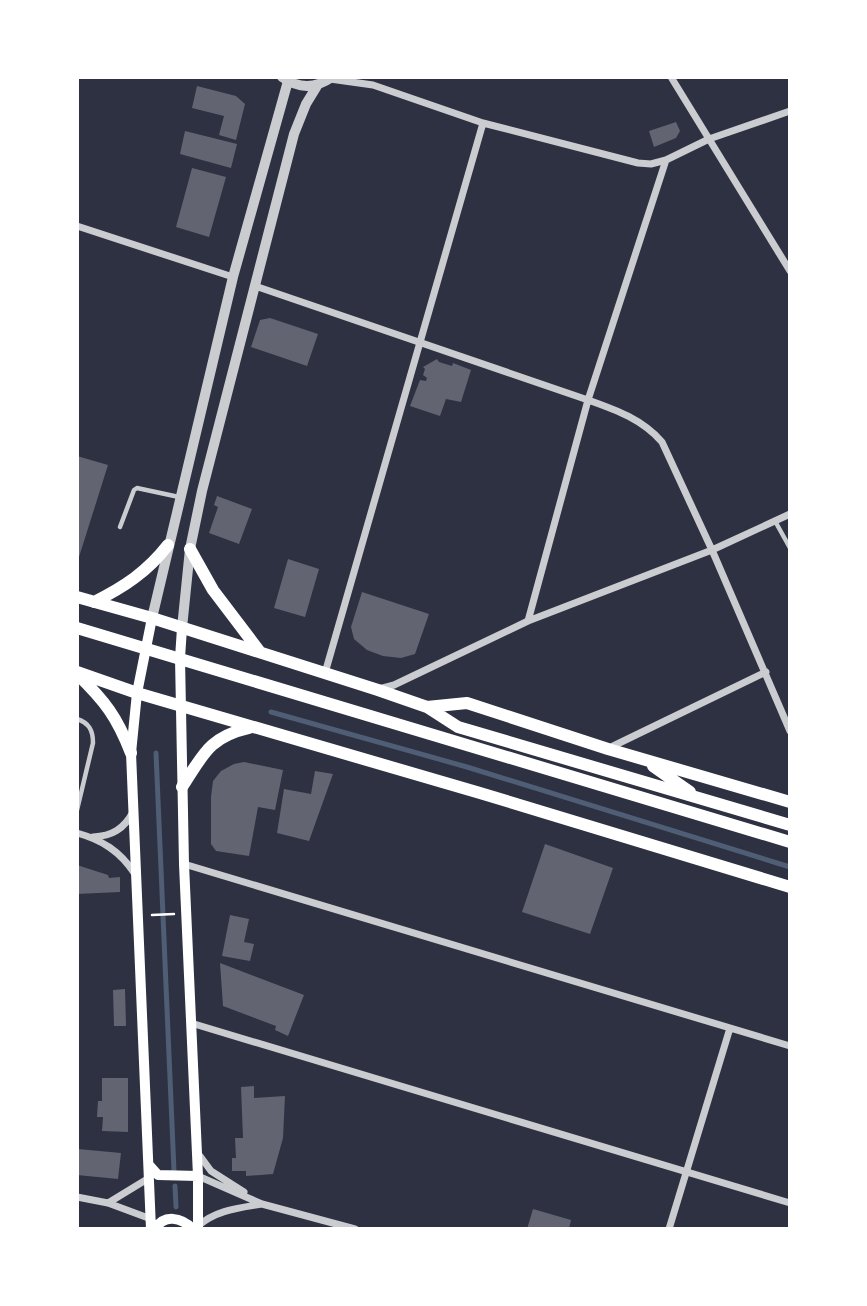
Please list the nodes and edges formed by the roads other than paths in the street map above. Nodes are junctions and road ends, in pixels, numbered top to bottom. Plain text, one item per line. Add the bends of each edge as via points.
1 (365, 77) edge
2 (671, 77) edge
3 (331, 78) edge
4 (285, 79) edge
5 (373, 85) junction
6 (317, 86) junction
7 (790, 111) edge
8 (483, 122) junction
9 (709, 139) junction
10 (666, 160) junction
11 (77, 226) edge
12 (790, 271) edge
13 (233, 277) junction
14 (255, 286) junction
15 (418, 342) junction
16 (588, 400) junction
17 (179, 497) junction
18 (790, 514) edge
19 (775, 521) junction
20 (120, 527) dead end
21 (168, 545) junction
22 (790, 548) edge
23 (190, 550) junction
24 (712, 550) junction
25 (77, 597) edge
26 (94, 602) junction
27 (152, 618) junction
28 (528, 621) junction
29 (77, 628) edge
30 (182, 628) junction
31 (145, 649) junction
32 (260, 652) junction
33 (180, 658) junction
34 (766, 671) junction
35 (77, 673) edge
36 (325, 673) junction
37 (378, 690) junction
38 (137, 693) junction
39 (181, 705) junction
40 (427, 707) junction
41 (77, 719) edge
42 (254, 727) junction
43 (790, 731) edge
44 (608, 749) junction
45 (131, 753) junction
46 (645, 760) junction
47 (182, 788) junction
48 (699, 798) junction
49 (790, 802) edge
50 (77, 810) edge
51 (134, 810) junction
52 (790, 825) edge
53 (77, 833) edge
54 (92, 837) junction
55 (790, 842) edge
56 (184, 864) junction
57 (136, 876) junction
58 (790, 887) edge
59 (191, 1023) junction
60 (730, 1028) junction
61 (790, 1046) edge
62 (197, 1151) junction
63 (149, 1165) junction
64 (686, 1172) junction
65 (198, 1176) junction
66 (150, 1178) junction
67 (77, 1197) edge
68 (108, 1203) junction
69 (790, 1203) edge
70 (262, 1204) junction
71 (153, 1226) edge
72 (196, 1228) edge
73 (355, 1229) edge
74 (669, 1229) edge

1 - 5 street
2 - 9 street
3 - 5 street
3 - 6 street
4 - 6 street via 299,86
4 - 13 street
5 - 8 street
6 - 14 street via 295,134
7 - 9 street
8 - 10 street via 638,163
8 - 15 street
9 - 10 street
9 - 12 street
10 - 16 street
11 - 13 street
13 - 17 street
14 - 15 street
14 - 23 street
15 - 16 street
15 - 36 street
16 - 24 street via 628,415 662,442
16 - 28 street
17 - 20 lane via 137,488
17 - 21 street
18 - 19 street
19 - 22 lane
19 - 24 street
21 - 26 main road via 136,579
21 - 27 street
23 - 30 street
23 - 32 main road via 213,590
24 - 28 street
24 - 34 street
25 - 26 main road
26 - 27 main road
27 - 30 main road
27 - 31 main road
28 - 37 street
29 - 31 main road
30 - 32 main road
30 - 33 main road
31 - 33 main road
31 - 38 main road
32 - 36 main road
33 - 39 main road
33 - 55 main road
34 - 43 street
34 - 44 street
35 - 38 main road
35 - 45 main road via 119,723
36 - 37 main road
37 - 40 main road
38 - 39 main road
38 - 45 main road
39 - 42 main road
39 - 47 main road
40 - 44 main road via 467,703
40 - 48 main road via 458,727
41 - 50 lane via 93,732
42 - 47 main road via 222,736
42 - 58 main road
44 - 46 main road
45 - 51 main road
46 - 48 main road
46 - 49 main road
47 - 56 main road
48 - 52 main road
51 - 54 street via 117,831
51 - 57 main road
53 - 54 street
54 - 57 street via 118,853
56 - 59 main road
56 - 60 street
57 - 63 main road
59 - 62 main road
59 - 64 street
60 - 61 street
60 - 64 street
62 - 65 main road
62 - 70 street via 211,1171
63 - 65 main road via 158,1175
63 - 66 main road
64 - 69 street
64 - 74 street
65 - 70 street
65 - 72 main road
66 - 68 street
66 - 71 main road
67 - 68 street
68 - 71 street
70 - 72 street via 230,1209
70 - 73 street
71 - 72 main road via 174,1218

